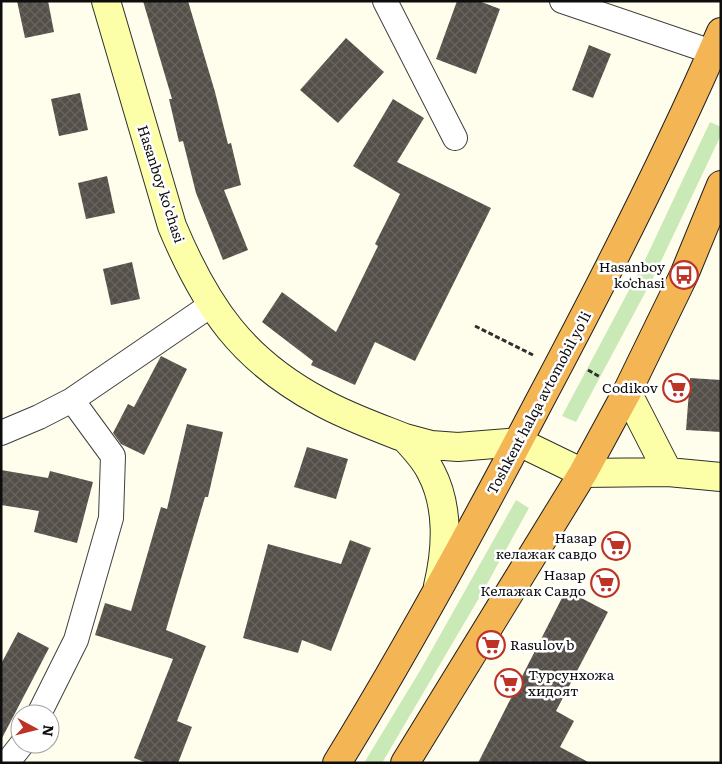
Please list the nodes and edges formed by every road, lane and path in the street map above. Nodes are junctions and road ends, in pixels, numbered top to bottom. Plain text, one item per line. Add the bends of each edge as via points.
1 (106, 1) edge
2 (385, 1) edge
3 (562, 1) edge
4 (714, 60) edge
5 (455, 138) dead end
6 (721, 185) edge
7 (211, 305) junction
8 (475, 326) dead end
9 (534, 355) dead end
10 (588, 370) dead end
11 (600, 377) dead end
12 (627, 392) junction
13 (72, 400) junction
14 (1, 434) edge
15 (405, 438) junction
16 (519, 442) junction
17 (668, 472) junction
18 (583, 473) junction
19 (721, 476) edge
20 (435, 597) junction
21 (44, 704) edge
22 (337, 763) edge
23 (405, 763) edge

1 - 7 main road, Hasanboy ko'chasi via 172,226
2 - 5 street
3 - 4 street
4 - 16 highway, Toshkent halqa avtomobil yo'li via 610,270
6 - 12 highway via 684,275
7 - 13 street
7 - 15 main road, Hasanboy ko'chasi via 237,338 285,380 334,409
8 - 9 path
10 - 11 path
12 - 17 main road
12 - 18 highway
13 - 14 street
13 - 21 street via 113,456 111,518 76,640
15 - 16 main road, Hasanboy ko'chasi via 431,445 458,447
15 - 20 main road, Hasanboy ko'chasi via 431,471 443,508 444,552
16 - 18 main road
16 - 20 highway, Toshkent halqa avtomobil yo'li
17 - 18 main road
17 - 19 main road
18 - 23 highway
20 - 22 highway, Toshkent halqa avtomobil yo'li

